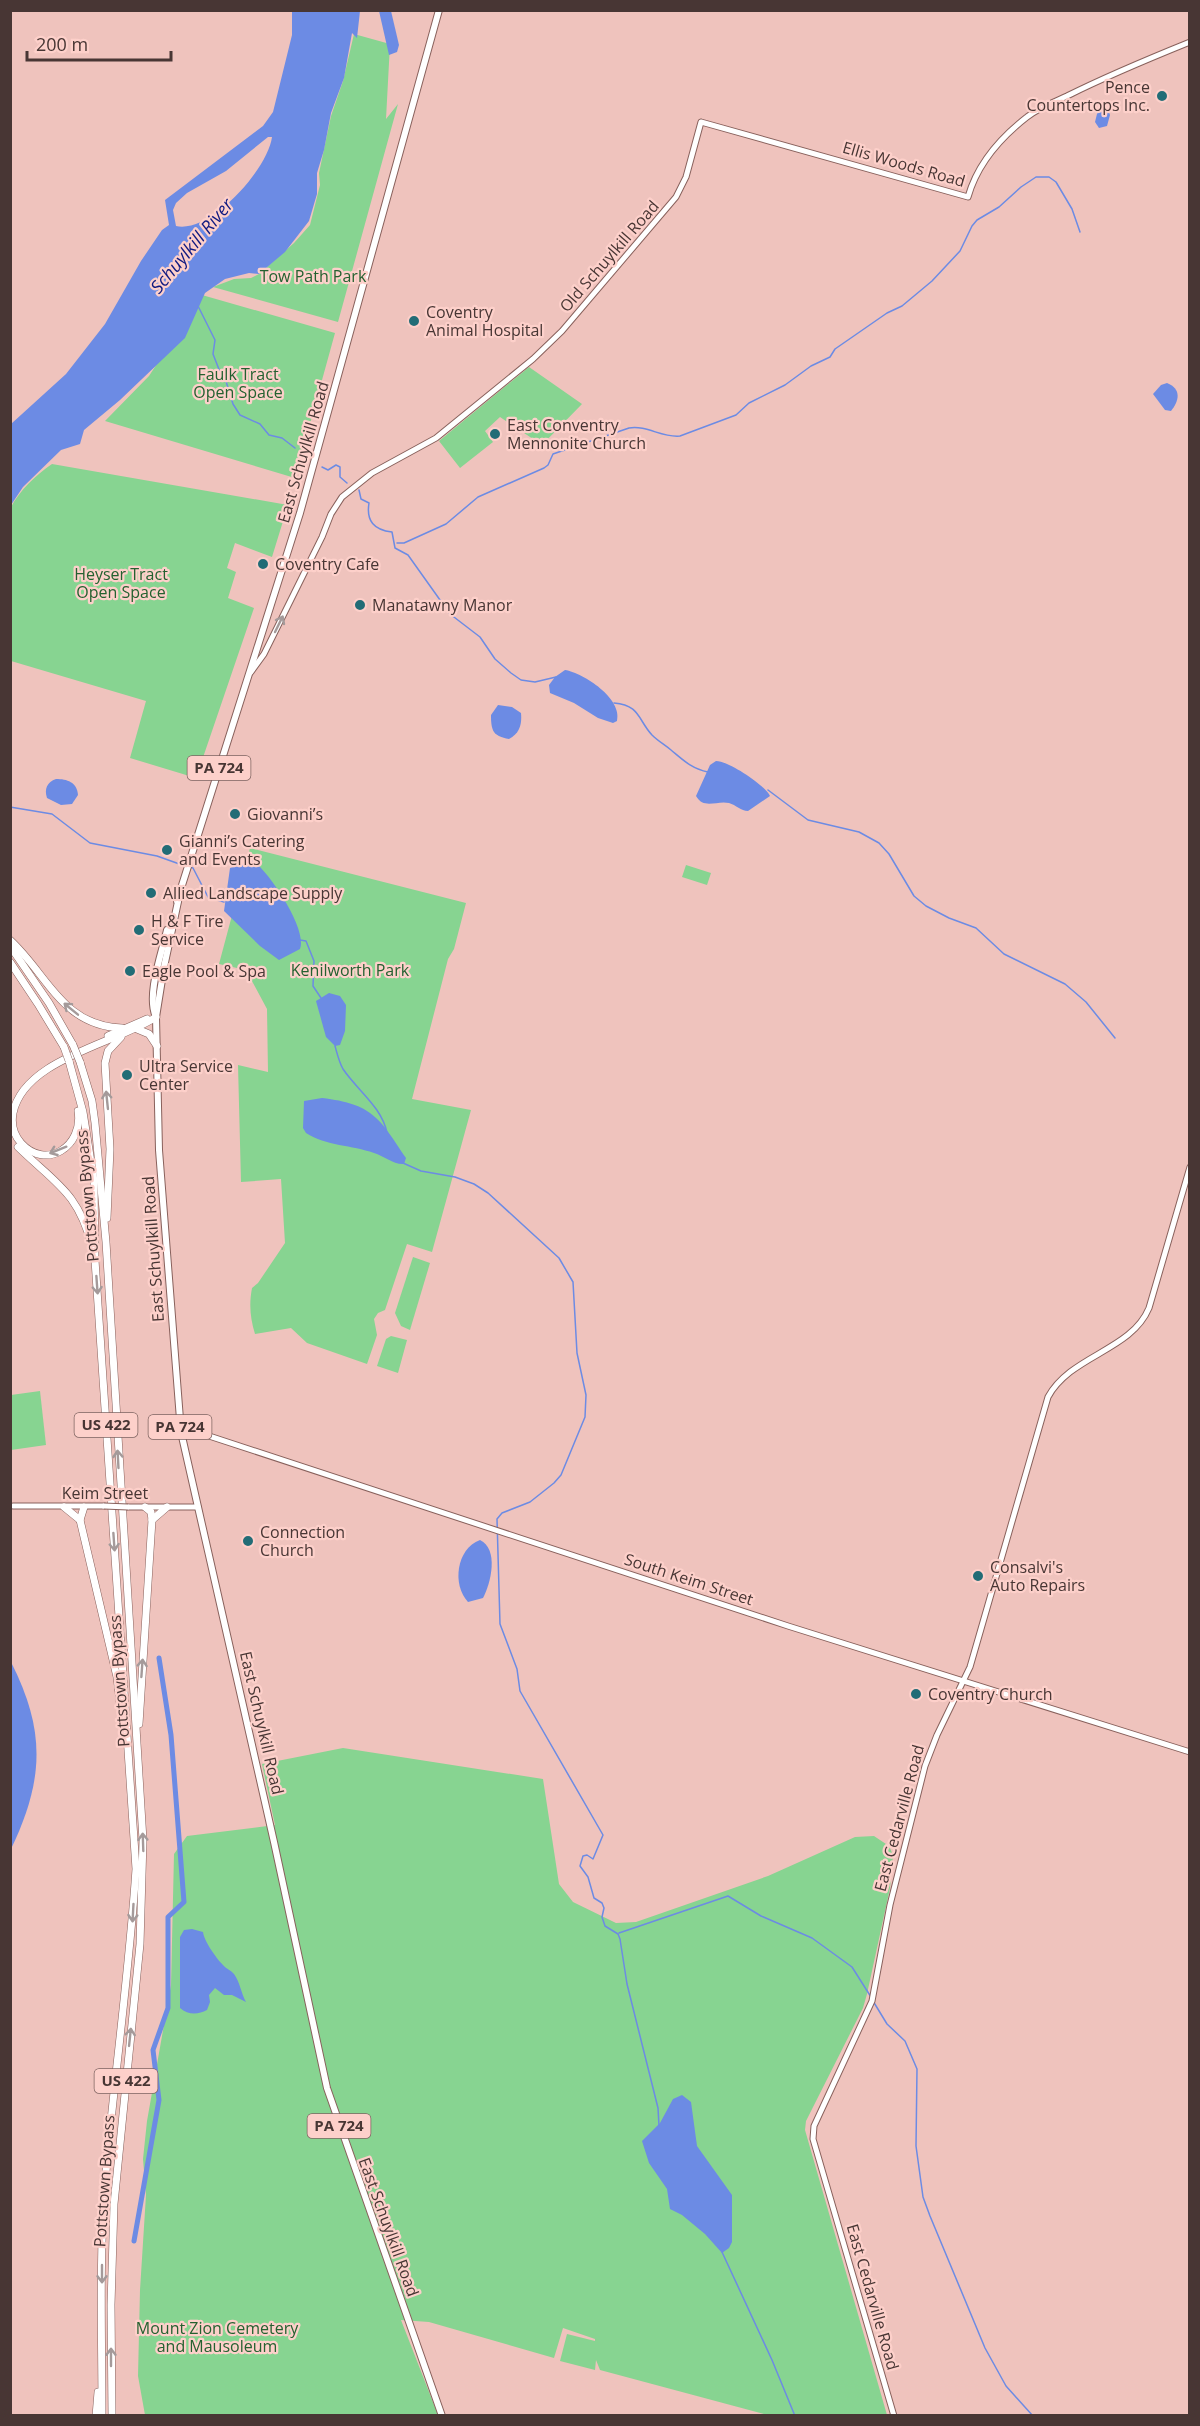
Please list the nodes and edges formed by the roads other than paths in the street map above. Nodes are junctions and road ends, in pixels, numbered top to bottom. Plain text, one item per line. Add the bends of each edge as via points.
1 (439, 10) edge
2 (1190, 42) edge
3 (701, 122) joint
4 (250, 674) junction
5 (10, 940) edge
6 (10, 946) edge
7 (22, 957) junction
8 (10, 962) edge
9 (156, 1017) junction
10 (137, 1029) junction
11 (124, 1032) junction
12 (157, 1046) junction
13 (69, 1061) junction
14 (10, 1105) edge
15 (10, 1135) edge
16 (1190, 1167) edge
17 (106, 1242) junction
18 (95, 1260) junction
19 (181, 1432) junction
20 (13, 1506) dead end
21 (64, 1507) junction
22 (84, 1507) junction
23 (146, 1507) junction
24 (167, 1507) junction
25 (198, 1507) junction
26 (80, 1520) junction
27 (152, 1521) junction
28 (964, 1681) junction
29 (138, 1748) junction
30 (1190, 1752) edge
31 (130, 1792) junction
32 (102, 2375) junction
33 (96, 2415) edge
34 (102, 2415) edge
35 (112, 2415) edge
36 (442, 2415) edge
37 (894, 2415) edge

1 - 4 main road, East Schuylkill Road / PA 724 via 300,513
2 - 3 street, Ellis Woods Road via 1032,114 982,164 968,197
4 -> 3 street, Old Schuylkill Road via 264,654 331,514 349,490 372,472 442,433 562,331 676,197 686,177
4 - 9 main road, East Schuylkill Road / PA 724 via 168,928 155,982
5 - 7 highway
6 - 7 highway, US 422
11 -> 7 highway via 96,1024 73,1011
7 - 17 highway, Pottstown Bypass / US 422, bridge via 73,1045 92,1101
8 - 13 highway, Pottstown Bypass / US 422, bridge
9 - 10 highway
9 - 11 highway
9 - 12 main road, East Schuylkill Road / PA 724
10 - 11 highway
10 - 12 highway via 146,1032
13 -> 11 highway via 79,1118 77,1135 59,1152 32,1151 19,1141 12,1125 14,1108 22,1093 54,1064
11 - 14 highway via 42,1067 27,1080
17 -> 11 highway via 110,1149 105,1064 111,1047
12 - 19 main road, East Schuylkill Road / PA 724 via 159,1150
13 - 18 highway, Pottstown Bypass / US 422 via 83,1112 94,1180
15 - 18 highway via 74,1200 85,1222
16 - 28 street, East Cedarville Road via 1144,1318 1130,1335 1062,1378 1048,1397
29 -> 17 highway, Pottstown Bypass / US 422
18 -> 31 highway, Pottstown Bypass / US 422
19 - 25 main road, East Schuylkill Road / PA 724
19 - 28 street, South Keim Street via 203,1434
20 - 21 street, Keim Street
21 - 22 street, Keim Street
21 - 26 highway
22 - 23 street, Keim Street, bridge
22 - 26 highway
23 - 24 street, Keim Street
23 - 27 highway
24 - 25 street, Keim Street
24 - 27 highway
25 - 36 main road, East Schuylkill Road / PA 724 via 324,2079
26 - 31 highway via 117,1677
29 -> 27 highway
28 - 30 street, South Keim Street
28 - 37 street, East Cedarville Road via 925,1766 890,1905 872,2001 813,2133
35 -> 29 highway, Pottstown Bypass / US 422 via 114,2204 142,1912
31 -> 32 highway, Pottstown Bypass / US 422 via 135,1869 132,1934 105,2183
32 - 33 highway
32 - 34 highway, Pottstown Bypass / US 422

